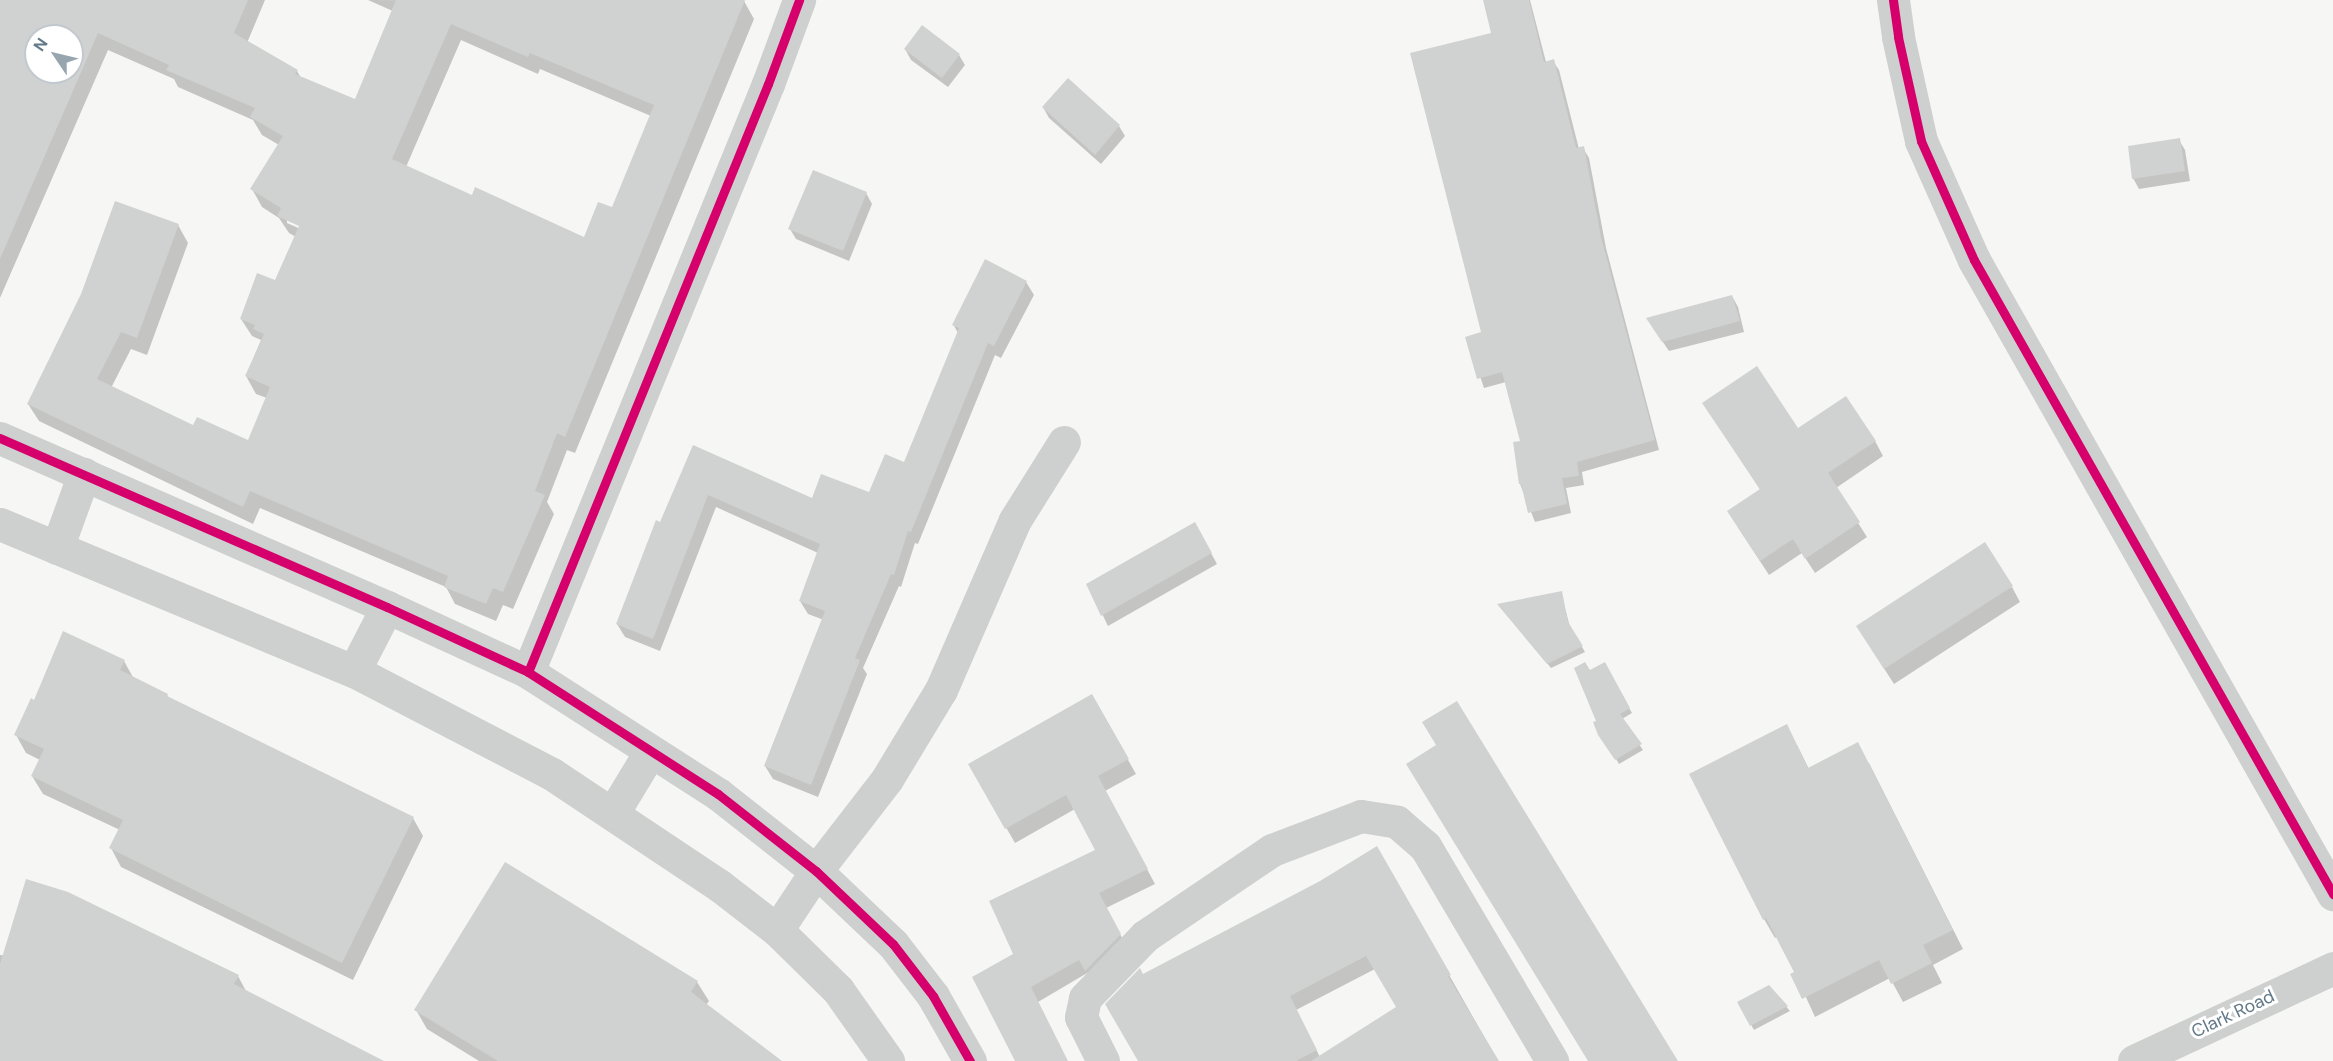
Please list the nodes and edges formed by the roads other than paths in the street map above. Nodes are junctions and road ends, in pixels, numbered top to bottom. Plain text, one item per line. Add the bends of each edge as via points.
1 (799, 0) edge
2 (1893, 0) edge
3 (0, 438) edge
4 (1064, 442) dead end
5 (84, 474) junction
6 (0, 524) edge
7 (57, 548) junction
8 (387, 607) junction
9 (354, 671) junction
10 (528, 672) junction
11 (650, 752) junction
12 (613, 813) junction
13 (816, 871) junction
14 (2333, 894) edge
15 (777, 930) junction
16 (2333, 968) edge
17 (888, 1061) edge
18 (970, 1061) edge
19 (1103, 1061) edge
20 (1552, 1061) edge
21 (2134, 1061) edge

1 - 10 street
2 - 14 street via 1921,141 1974,260
3 - 5 street
4 - 13 street via 1015,520 941,690 887,779
5 - 7 street
5 - 8 street
6 - 7 street
7 - 9 street
8 - 9 street
8 - 10 street
9 - 12 street via 552,774
10 - 11 street
11 - 12 street
11 - 13 street via 718,794
12 - 15 street
13 - 15 street
13 - 18 street via 893,944 933,996
15 - 17 street via 838,990
16 - 21 street, Clark Road
19 - 20 street via 1081,1017 1085,998 1145,936 1272,850 1361,816 1397,822 1425,846

